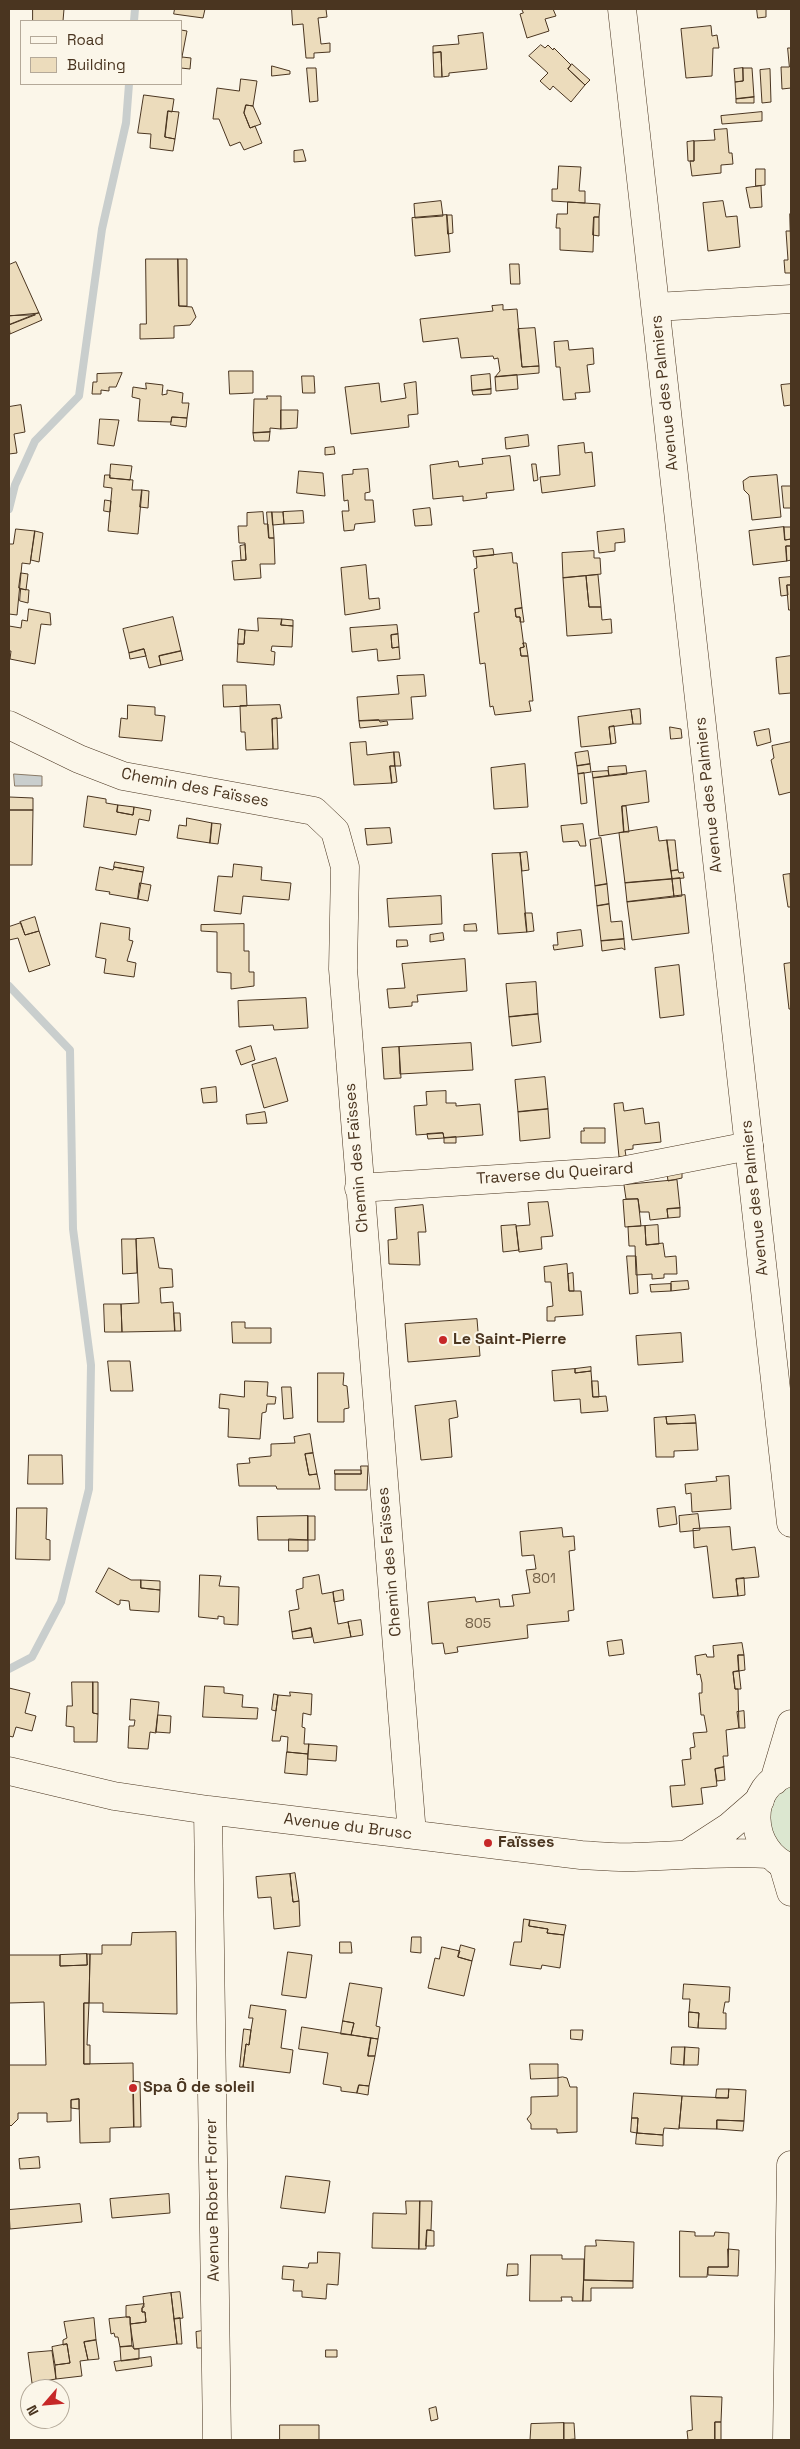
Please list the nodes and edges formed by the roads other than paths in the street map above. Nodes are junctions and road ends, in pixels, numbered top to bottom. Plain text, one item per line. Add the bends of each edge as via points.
1 (610, 9) edge
2 (622, 9) edge
3 (628, 68) junction
4 (791, 299) edge
5 (656, 307) junction
6 (9, 725) edge
7 (749, 1146) junction
8 (359, 1188) junction
9 (791, 1523) edge
10 (791, 1724) edge
11 (9, 1771) edge
12 (775, 1785) edge
13 (208, 1810) junction
14 (412, 1834) junction
15 (689, 1853) junction
16 (781, 1862) edge
17 (791, 1892) edge
18 (791, 2165) edge
19 (217, 2440) edge
20 (787, 2440) edge

1 - 3 street, Avenue des Palmiers
2 - 3 street, Avenue des Palmiers
3 - 5 street, Avenue des Palmiers
4 - 5 street
5 - 7 street, Avenue des Palmiers
6 - 8 street, Chemin des Faïsses via 123,776 314,811 335,831 345,867 343,969
7 - 8 street, Traverse du Queirard via 621,1171
7 - 9 street, Avenue des Palmiers
8 - 14 street, Chemin des Faïsses
10 - 12 street
11 - 13 street, Avenue du Brusc via 114,1796
12 - 15 street, Avenue du Brusc via 729,1827
12 - 16 street via 756,1814 757,1829 761,1842
13 - 14 street, Avenue du Brusc
13 - 19 street, Avenue Robert Forrer
14 - 15 street, Avenue du Brusc via 581,1855 634,1858
15 - 16 street, Avenue du Brusc via 737,1852
16 - 17 street
18 - 20 street

